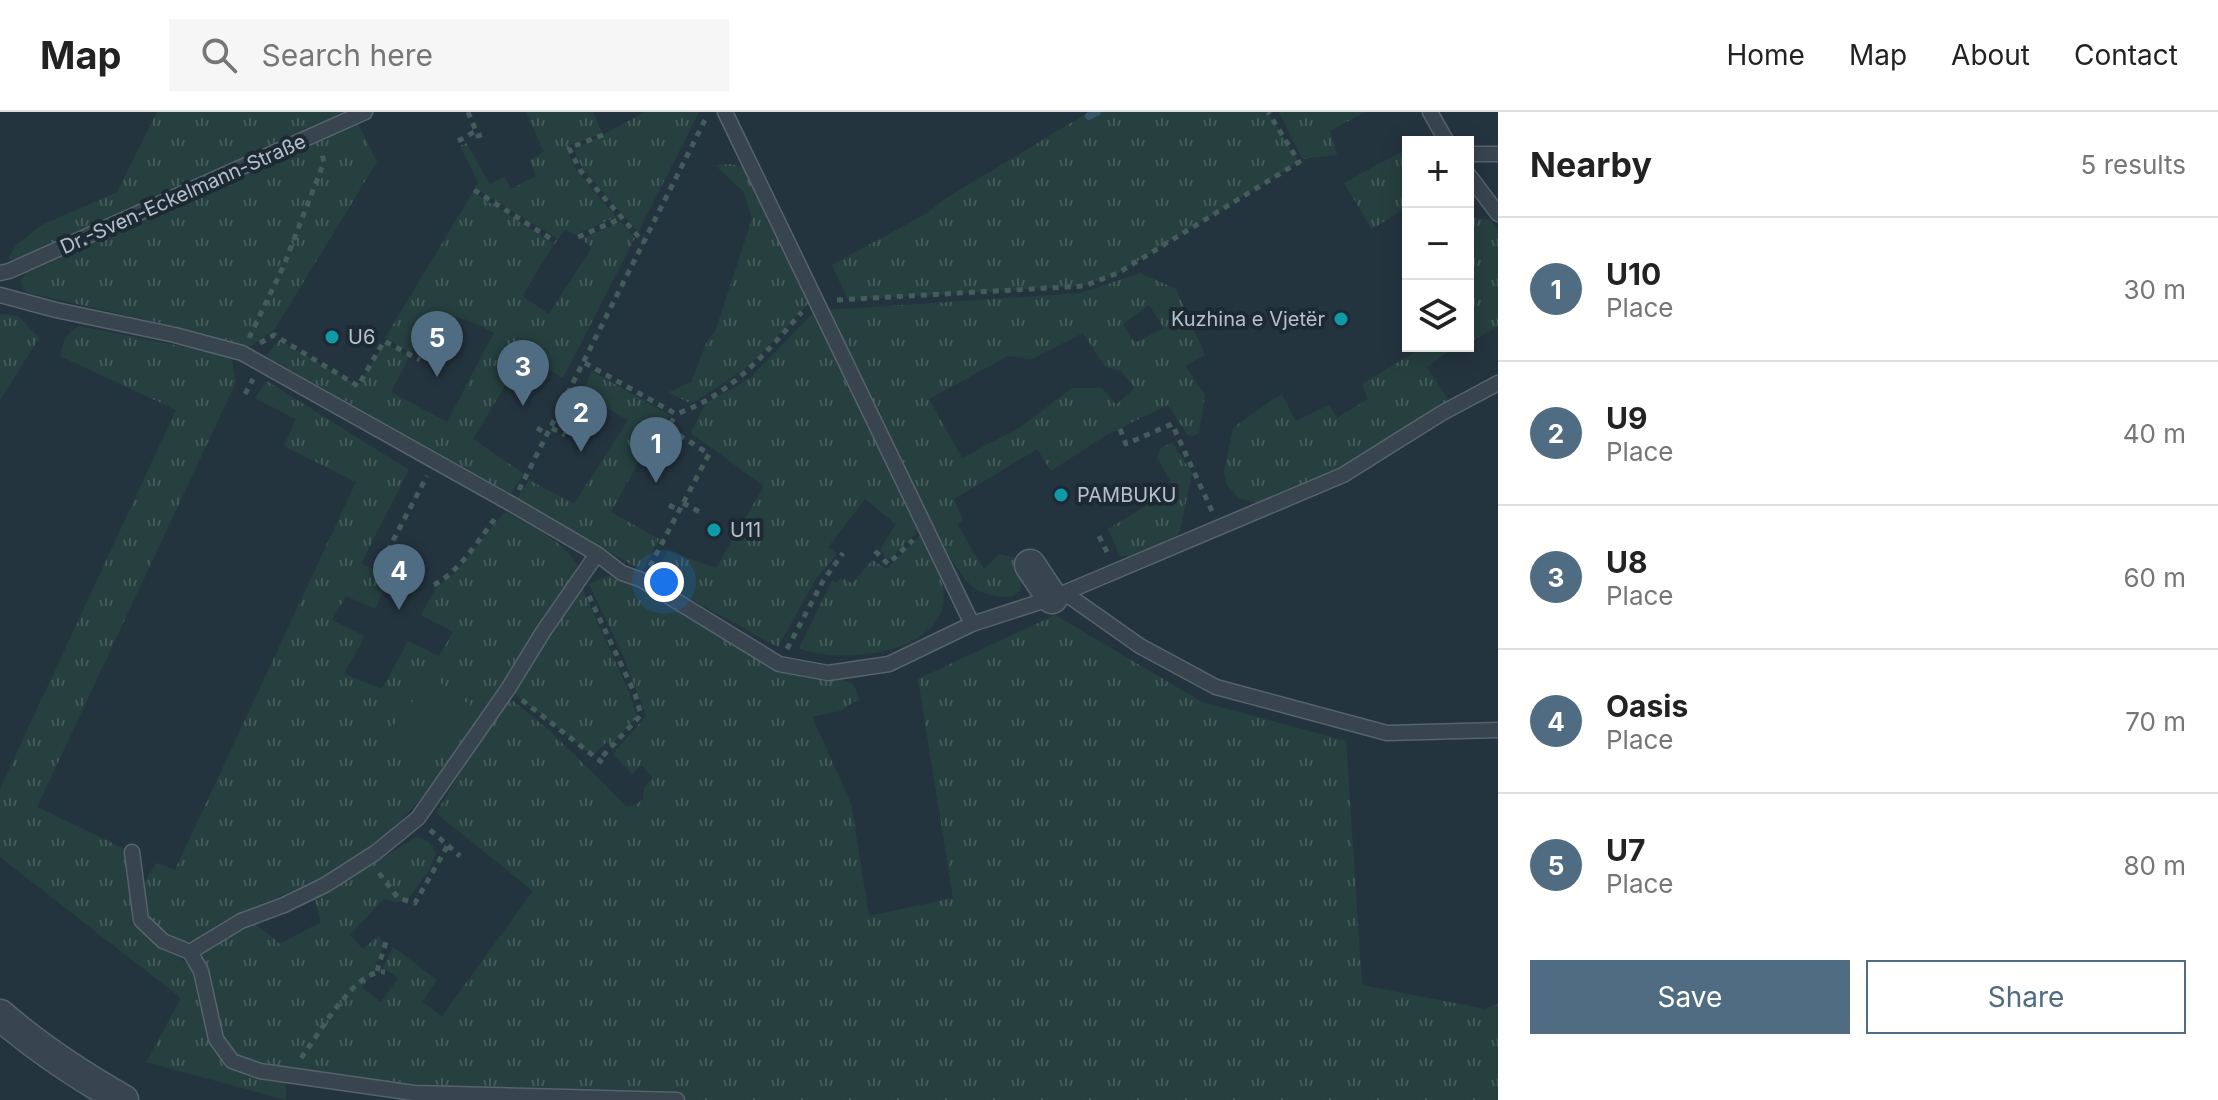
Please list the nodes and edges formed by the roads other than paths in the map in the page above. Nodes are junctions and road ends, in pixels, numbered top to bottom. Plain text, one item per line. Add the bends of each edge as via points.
1 (365, 112) edge
2 (725, 112) edge
3 (1430, 112) edge
4 (1444, 136) edge
5 (1474, 154) edge
6 (1498, 154) edge
7 (1474, 182) edge
8 (1498, 214) edge
9 (0, 273) edge
10 (0, 295) edge
11 (1498, 383) edge
12 (597, 554) junction
13 (1030, 565) dead end
14 (1052, 598) junction
15 (972, 624) junction
16 (1498, 730) edge
17 (132, 852) dead end
18 (190, 952) junction
19 (0, 1015) edge
20 (123, 1100) edge
21 (677, 1100) edge

1 - 9 lane, Dr.-Sven-Eckelmann-Straße
2 - 15 lane
3 - 4 lane
5 - 6 lane
7 - 8 lane
10 - 12 lane via 242,353
11 - 14 lane via 1343,475
12 - 15 lane via 779,664 828,673 889,664
12 - 18 lane via 418,818 325,885 241,921
13 - 14 street
14 - 15 lane
14 - 16 lane via 1069,596 1140,646 1216,687 1387,733
17 - 18 lane via 141,920 163,941
18 - 21 lane via 201,971 216,1039 232,1061 260,1071 414,1093
19 - 20 street

